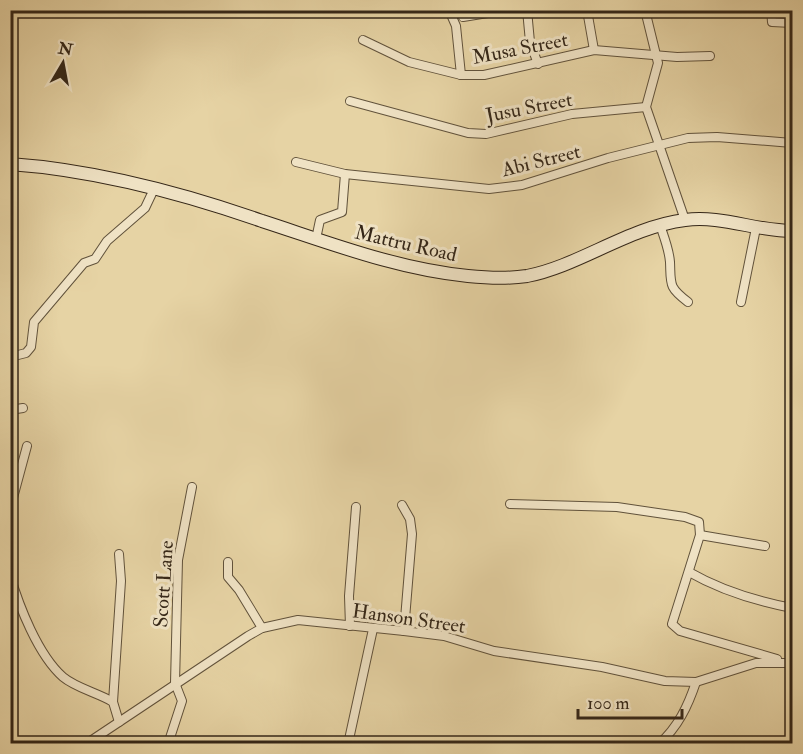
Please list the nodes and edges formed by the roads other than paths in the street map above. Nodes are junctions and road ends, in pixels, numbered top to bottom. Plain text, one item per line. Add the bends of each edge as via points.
1 (449, 10) edge
2 (506, 10) edge
3 (527, 10) edge
4 (587, 10) edge
5 (645, 10) edge
6 (771, 10) edge
7 (463, 17) dead end
8 (792, 23) edge
9 (363, 40) dead end
10 (594, 50) junction
11 (654, 53) junction
12 (710, 56) dead end
13 (538, 64) junction
14 (461, 75) junction
15 (350, 101) dead end
16 (646, 107) junction
17 (792, 143) edge
18 (657, 146) junction
19 (296, 162) dead end
20 (10, 164) edge
21 (345, 174) junction
22 (154, 189) junction
23 (685, 220) junction
24 (660, 225) junction
25 (756, 228) junction
26 (792, 231) edge
27 (316, 239) junction
28 (688, 302) dead end
29 (741, 302) dead end
30 (10, 357) edge
31 (23, 408) dead end
32 (10, 410) edge
33 (27, 446) dead end
34 (192, 487) dead end
35 (510, 504) dead end
36 (402, 505) dead end
37 (356, 507) dead end
38 (10, 509) edge
39 (700, 535) junction
40 (765, 546) dead end
41 (118, 555) dead end
42 (228, 562) dead end
43 (689, 572) junction
44 (10, 574) edge
45 (792, 608) edge
46 (350, 626) junction
47 (262, 628) junction
48 (373, 629) junction
49 (404, 631) junction
50 (791, 662) edge
51 (696, 682) junction
52 (175, 683) junction
53 (113, 702) junction
54 (119, 722) junction
55 (86, 744) edge
56 (168, 744) edge
57 (348, 744) edge
58 (659, 744) edge

1 - 14 street via 456,26
2 - 7 street
3 - 13 street via 530,42
4 - 10 street
5 - 11 street
6 - 8 street via 772,22
9 - 14 street, Musa Street via 409,62
10 - 11 street, Musa Street
10 - 13 street, Musa Street
11 - 12 street, Musa Street
11 - 16 street via 657,72 649,87
13 - 14 street, Musa Street via 484,75
15 - 16 street, Jusu Street via 468,133 486,134 572,114
16 - 18 street
17 - 18 street, Abi Street via 717,137 688,138
18 - 21 street, Abi Street via 522,186 489,189
18 - 23 street
19 - 21 street, Abi Street
20 - 22 main road, Mattru Road via 75,171
21 - 27 street via 342,212 320,219
22 - 27 main road, Mattru Road
22 - 30 street via 145,208 107,241 95,259 84,263 34,322 31,347 26,353
23 - 24 main road, Mattru Road
23 - 25 main road, Mattru Road via 718,220
24 - 27 main road, Mattru Road via 549,270 508,278 432,271
24 - 28 street via 669,255 668,279 675,292
25 - 26 main road, Mattru Road
25 - 29 street
31 - 32 street
33 - 38 street
34 - 52 street, Scott Lane via 178,560
35 - 39 street via 617,507 685,517 699,522
36 - 49 street via 412,534
37 - 46 street
39 - 40 street
39 - 43 street
41 - 53 street via 121,581
42 - 47 street via 228,577
43 - 45 street via 711,585
43 - 50 street via 675,607 673,628
44 - 53 street via 17,600 32,629 64,677
46 - 47 street, Hanson Street via 298,620
46 - 48 street, Hanson Street
47 - 52 street, Hanson Street
48 - 49 street, Hanson Street
48 - 57 street
49 - 51 street, Hanson Street via 665,681
50 - 51 street, Hanson Street via 756,663
51 - 58 street via 680,719
52 - 54 street, Hanson Street
52 - 56 street, Scott Lane via 182,701
53 - 54 street
54 - 55 street, Hanson Street

